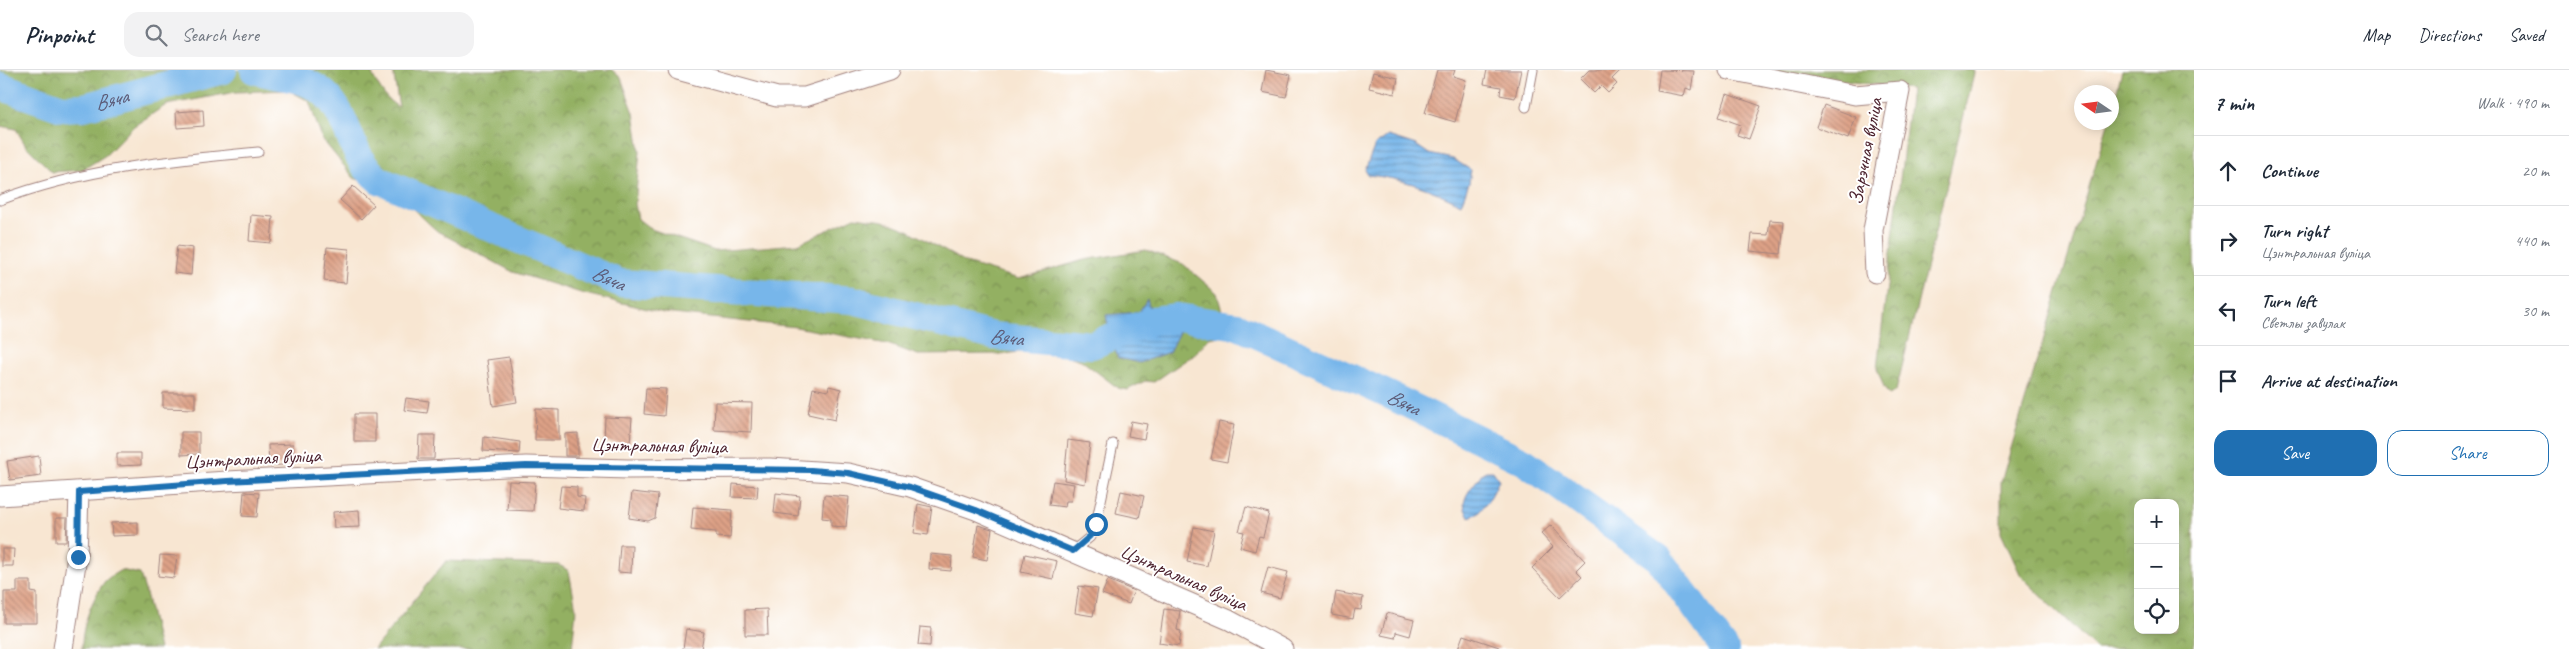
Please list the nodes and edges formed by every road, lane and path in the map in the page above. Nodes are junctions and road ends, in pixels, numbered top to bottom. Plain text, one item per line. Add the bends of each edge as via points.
1 (678, 70) edge
2 (890, 70) edge
3 (1533, 70) edge
4 (1728, 70) edge
5 (1526, 107) dead end
6 (258, 152) dead end
7 (0, 200) edge
8 (1875, 273) dead end
9 (1113, 444) dead end
10 (79, 492) junction
11 (0, 496) edge
12 (1073, 551) junction
13 (63, 649) edge
14 (1283, 649) edge

1 - 2 street via 764,94 796,97
3 - 5 lane
4 - 8 street, Зарэчная вуліца via 1855,95 1900,91 1873,230
6 - 7 lane via 130,167 28,190
9 - 12 lane via 1096,524 1090,536
10 - 11 street, Цэнтральная вуліца
10 - 12 street, Цэнтральная вуліца via 526,466 811,470 848,473 910,487 976,510
10 - 13 street via 78,557
12 - 14 street, Цэнтральная вуліца via 1229,620

